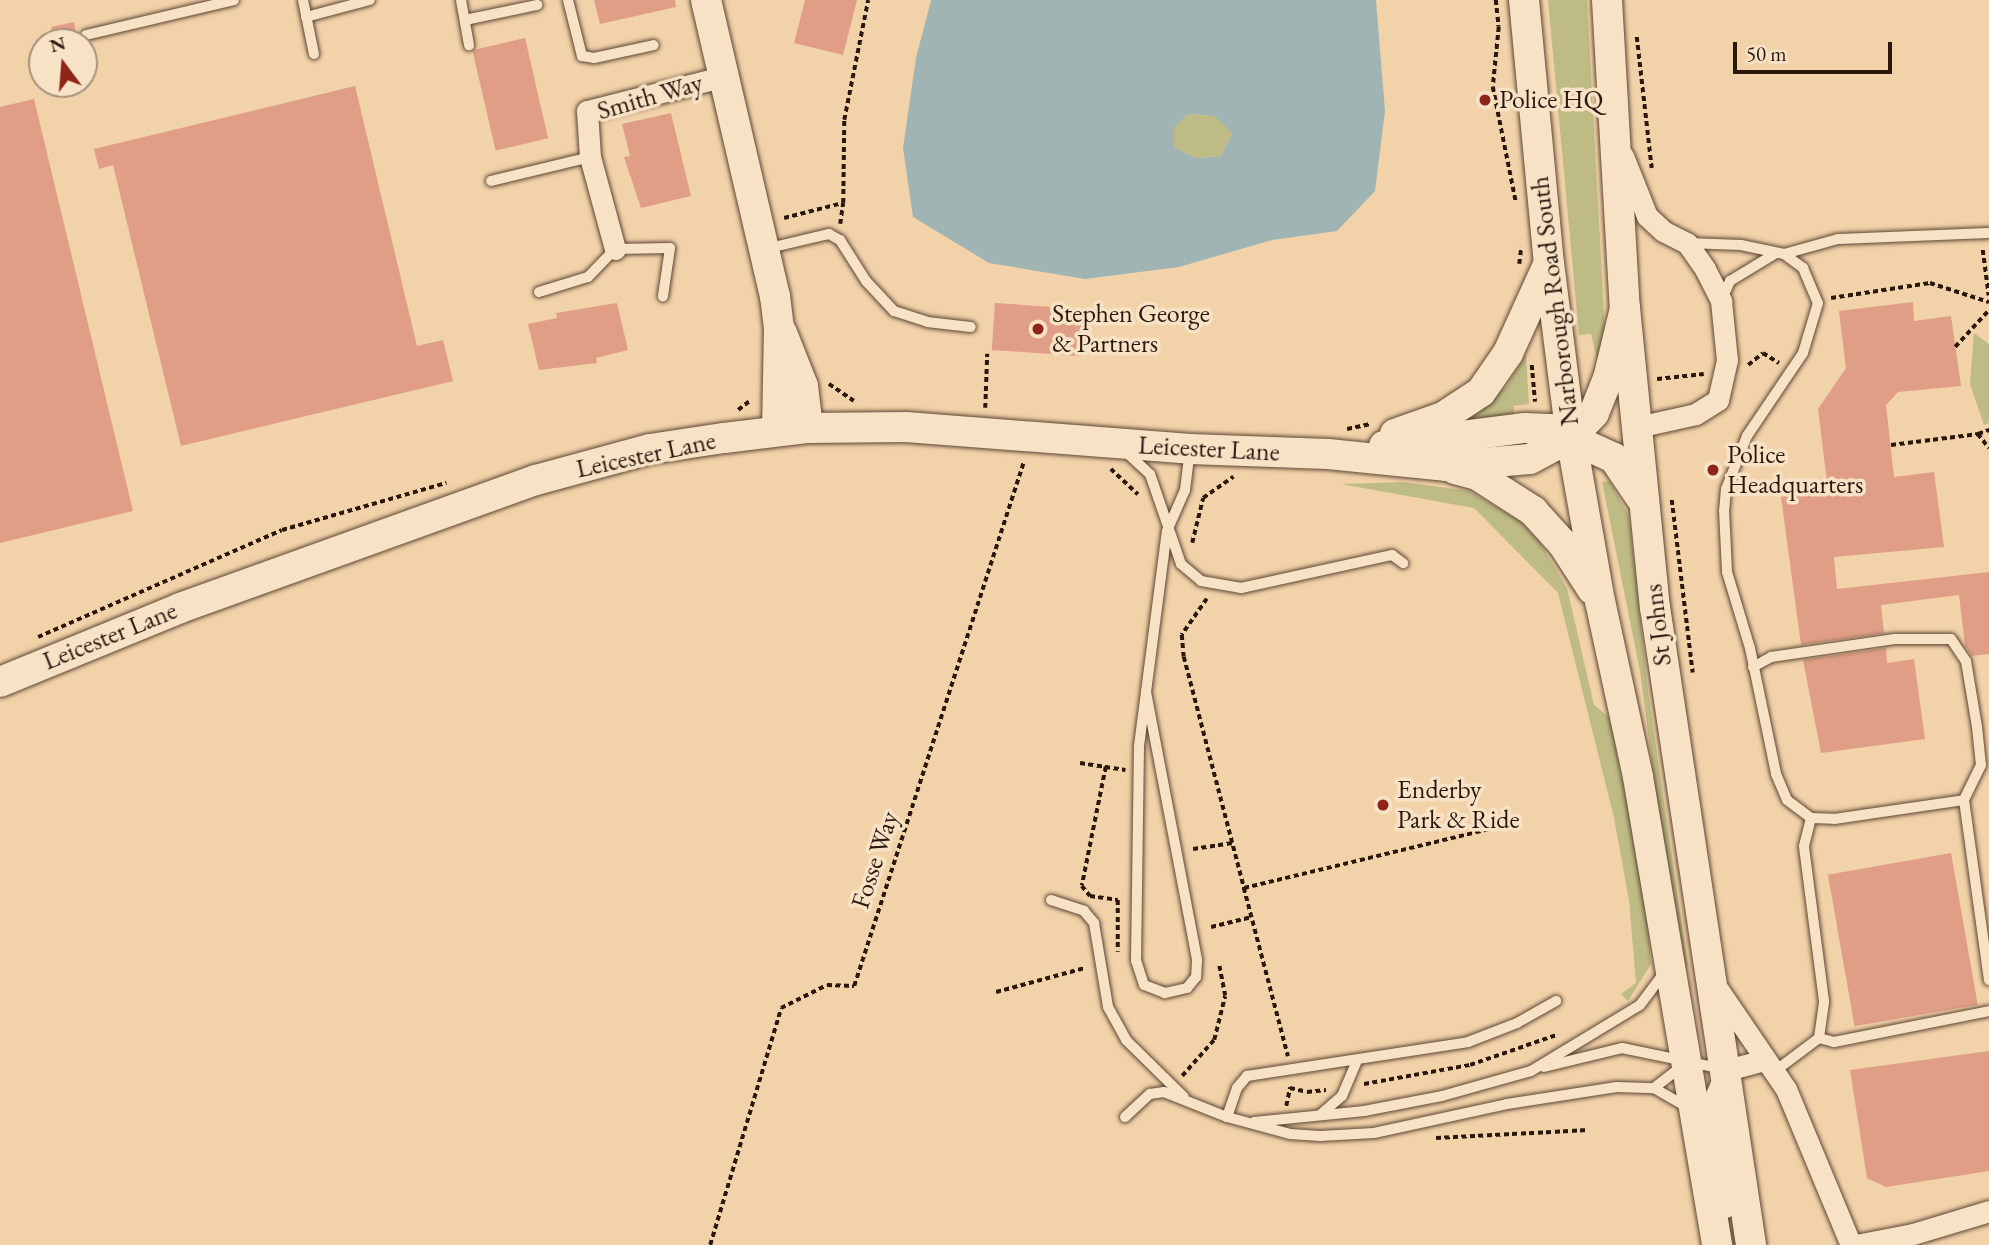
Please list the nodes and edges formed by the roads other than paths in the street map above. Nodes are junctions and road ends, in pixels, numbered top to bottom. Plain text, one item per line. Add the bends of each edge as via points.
1 (234, 0) edge
2 (303, 0) edge
3 (370, 0) edge
4 (461, 0) edge
5 (568, 0) edge
6 (706, 0) edge
7 (1524, 0) edge
8 (1607, 0) edge
9 (537, 5) dead end
10 (306, 17) junction
11 (465, 20) junction
12 (98, 32) edge
13 (469, 45) dead end
14 (654, 45) dead end
15 (314, 54) dead end
16 (725, 76) junction
17 (1615, 137) junction
18 (590, 158) junction
19 (491, 181) dead end
20 (1985, 234) edge
21 (1687, 243) junction
22 (615, 249) junction
23 (763, 249) junction
24 (1780, 253) junction
25 (1549, 263) junction
26 (539, 292) dead end
27 (663, 296) dead end
28 (1721, 301) junction
29 (1625, 308) junction
30 (779, 327) junction
31 (971, 327) dead end
32 (1650, 424) junction
33 (808, 428) junction
34 (777, 431) junction
35 (1571, 437) junction
36 (1118, 444) junction
37 (1359, 448) junction
38 (1190, 449) junction
39 (1328, 454) junction
40 (1447, 466) junction
41 (1658, 501) junction
42 (1167, 531) junction
43 (1404, 563) dead end
44 (1600, 601) junction
45 (1753, 667) junction
46 (0, 682) edge
47 (1146, 692) junction
48 (1964, 800) junction
49 (1811, 818) junction
50 (1051, 900) dead end
51 (1668, 963) junction
52 (1708, 974) junction
53 (1989, 980) edge
54 (1556, 1001) dead end
55 (1989, 1011) edge
56 (1819, 1038) junction
57 (1356, 1063) junction
58 (1686, 1063) junction
59 (1769, 1065) junction
60 (1727, 1069) junction
61 (1531, 1070) junction
62 (1654, 1088) junction
63 (1186, 1099) junction
64 (1693, 1110) junction
65 (1320, 1115) junction
66 (1125, 1117) dead end
67 (1227, 1117) junction
68 (1248, 1122) junction
69 (1989, 1211) edge
70 (1717, 1245) edge
71 (1724, 1245) edge
72 (1751, 1245) edge
73 (1851, 1245) edge
74 (1856, 1245) edge

1 - 12 lane
2 - 10 lane
3 - 10 lane
4 - 11 lane
5 - 14 lane via 582,56 594,58
6 - 16 main road, Smith Way
7 - 25 main road, Narborough Road South
8 - 17 main road, St Johns
9 - 11 lane
10 - 15 lane
11 - 13 lane
16 - 18 street, Smith Way via 587,111
16 - 23 main road, Smith Way
17 - 21 street via 1647,216
17 - 29 main road, St Johns
18 - 19 lane
18 - 22 street, Smith Way
20 - 24 lane via 1838,239
21 - 24 lane via 1741,245
21 - 28 street
22 - 26 lane via 588,277
22 - 27 lane via 670,248
23 - 30 main road, Smith Way
23 - 31 lane via 829,234 840,240 866,281 894,311 927,322
24 - 28 lane via 1730,281
24 - 45 lane via 1803,268 1818,303 1803,353 1747,436 1726,489 1727,572
25 - 35 main road, Narborough Road South
25 - 37 main road via 1508,353 1480,392 1443,417
28 - 32 street via 1728,371 1723,392 1696,414
29 - 32 main road, St Johns
29 - 35 main road via 1604,391 1594,413
30 - 33 main road via 803,386
30 - 34 main road
32 - 35 main road
32 - 41 main road, St Johns
33 - 34 main road, Leicester Lane
33 - 36 main road, Leicester Lane via 906,426
34 - 46 main road, Leicester Lane via 650,449 536,480 240,585
35 - 37 main road, Leicester Lane via 1550,429 1525,428
35 - 40 main road, Leicester Lane via 1530,459
35 - 41 main road via 1614,458
35 - 44 main road, Narborough Road South
36 - 38 main road, Leicester Lane
36 - 42 lane via 1150,474 1164,507
37 - 39 main road, Leicester Lane
38 - 39 main road, Leicester Lane
38 - 42 lane via 1185,490
39 - 40 main road, Leicester Lane
40 - 44 main road via 1477,475 1533,511 1573,558
41 - 52 main road, St Johns via 1667,703
42 - 43 lane via 1181,564 1201,581 1241,588 1392,555
42 - 47 lane
44 - 51 main road, St Johns via 1631,739
45 - 48 lane via 1771,657 1882,641 1951,639 1966,661 1981,765
45 - 49 lane via 1776,774 1787,800
47 - 47 lane via 1197,960 1196,977 1187,988 1165,993 1144,985 1135,946 1139,746
48 - 49 lane via 1834,819
48 - 53 lane
49 - 56 lane via 1804,846 1813,895 1814,951 1824,1001
50 - 63 lane via 1084,911 1094,923 1102,981 1120,1029 1145,1061
51 - 58 main road, St Johns
51 - 61 lane via 1657,988 1640,1005
52 - 58 main road via 1700,1026
52 - 59 street
52 - 60 main road, St Johns
54 - 57 lane via 1468,1042
55 - 56 lane via 1833,1042
56 - 59 lane
57 - 65 lane via 1346,1087
57 - 67 lane via 1247,1076 1237,1088
58 - 60 lane
58 - 61 lane via 1622,1048
58 - 62 lane
58 - 64 main road, St Johns
59 - 60 street
59 - 73 street
60 - 71 street via 1711,1106 1726,1220
60 - 72 main road, St Johns
61 - 65 lane via 1442,1096
62 - 64 lane
62 - 68 lane via 1617,1087 1507,1104 1374,1133 1290,1134
63 - 66 lane via 1164,1092 1150,1094
63 - 67 lane
64 - 70 main road, St Johns
65 - 68 lane
67 - 68 lane
69 - 74 street

